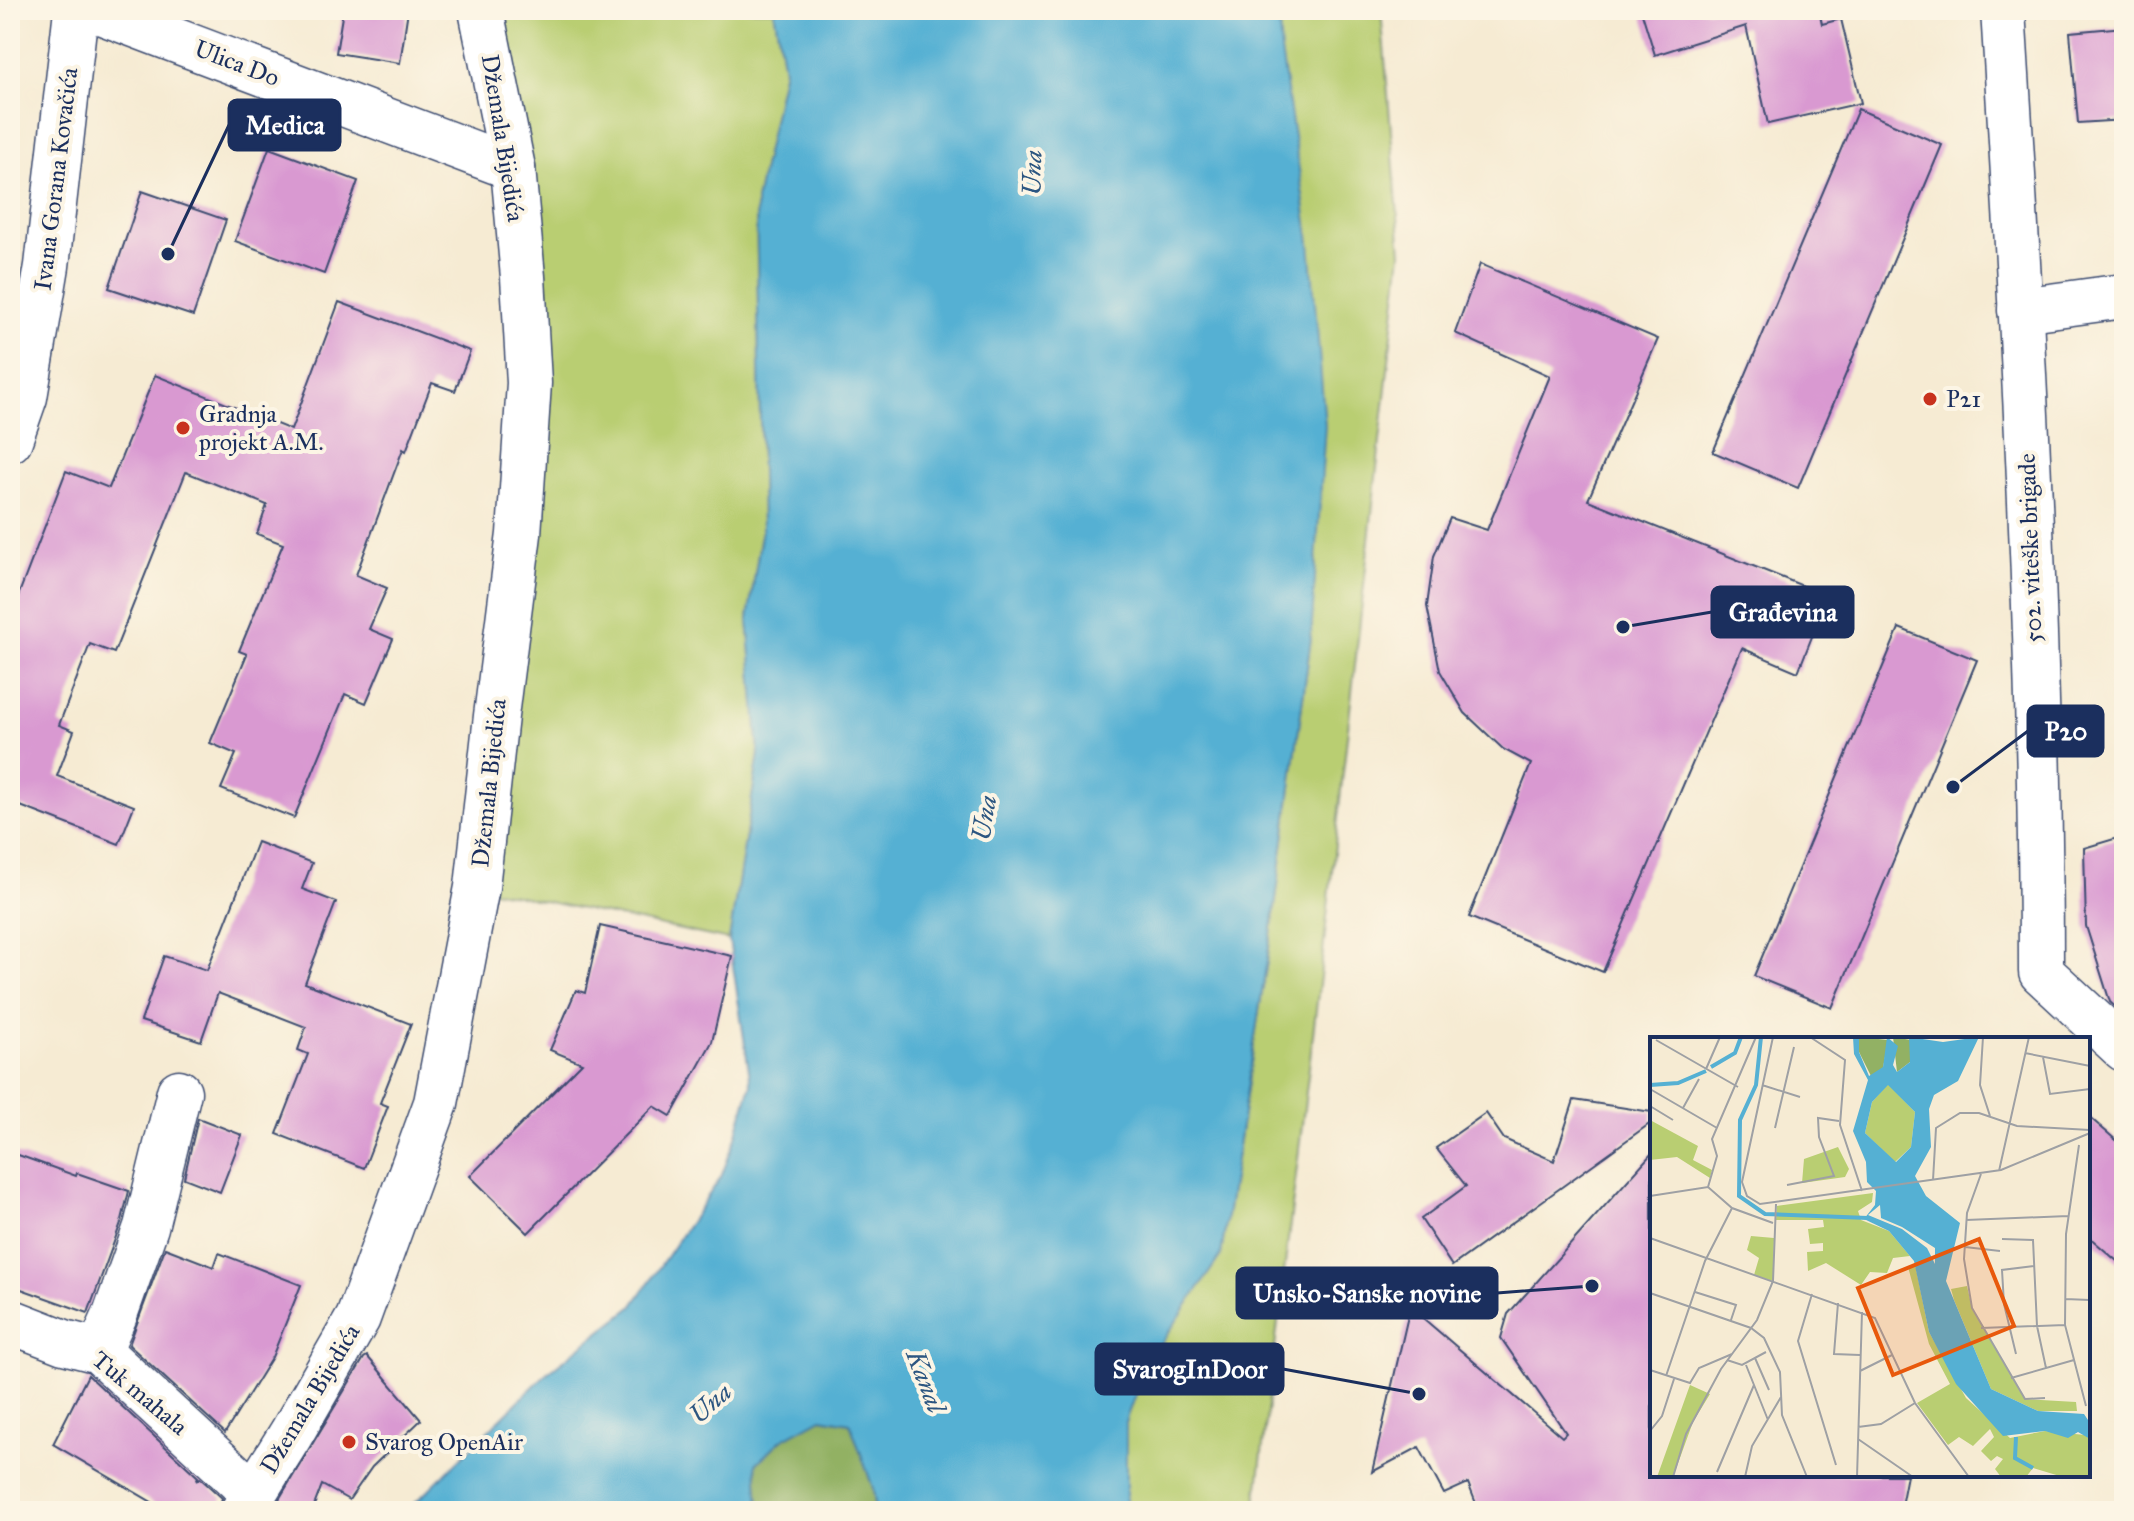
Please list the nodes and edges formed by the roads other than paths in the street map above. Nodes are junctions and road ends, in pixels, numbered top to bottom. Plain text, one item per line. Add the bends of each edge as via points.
1 (76, 10) edge
2 (95, 10) edge
3 (481, 10) edge
4 (2003, 10) edge
5 (513, 168) junction
6 (2124, 296) edge
7 (2020, 310) junction
8 (10, 440) edge
9 (2124, 1049) edge
10 (179, 1092) dead end
11 (10, 1321) edge
12 (99, 1351) junction
13 (248, 1502) edge

1 - 8 street, Ivana Gorana Kovačića via 47,266 25,397
2 - 5 street, Ulica Do
3 - 5 street, Džemala Bijedića
4 - 7 street, 502. viteške brigade
5 - 13 street, Džemala Bijedića via 529,383 519,534 477,887 436,1103 358,1318
6 - 7 street
7 - 9 street, 502. viteške brigade via 2041,972
10 - 12 street via 146,1227
11 - 12 street, Tuk mahala
12 - 13 street, Tuk mahala

